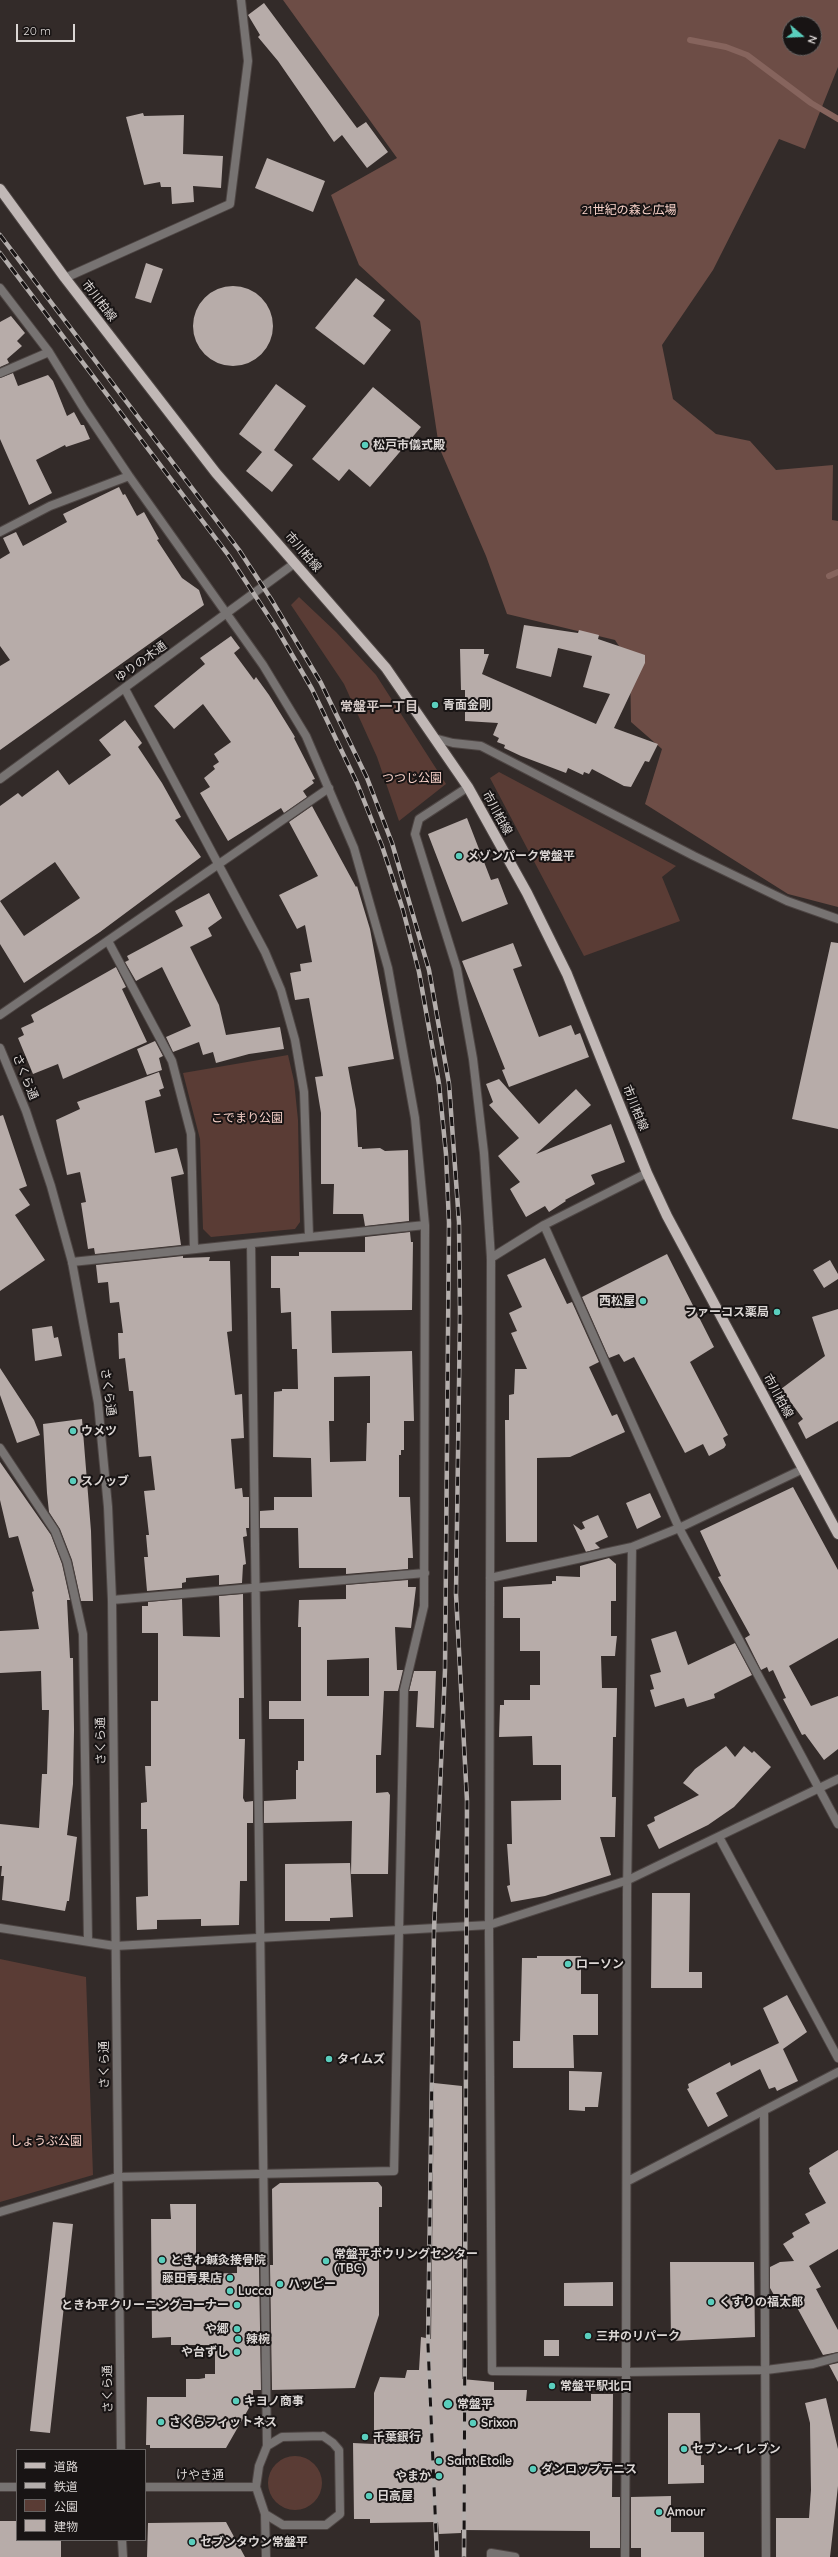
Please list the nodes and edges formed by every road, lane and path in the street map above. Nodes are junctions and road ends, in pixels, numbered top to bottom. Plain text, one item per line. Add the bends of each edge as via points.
1 (241, 0) edge
2 (0, 189) edge
3 (65, 278) junction
4 (0, 288) edge
5 (49, 352) junction
6 (0, 373) edge
7 (129, 476) junction
8 (0, 532) edge
9 (295, 562) junction
10 (227, 614) junction
11 (125, 689) junction
12 (434, 738) junction
13 (0, 779) edge
14 (468, 787) junction
15 (329, 788) junction
16 (219, 864) junction
17 (838, 919) edge
18 (108, 941) junction
19 (0, 1016) edge
20 (0, 1048) edge
21 (647, 1173) junction
22 (425, 1225) junction
23 (544, 1225) junction
24 (309, 1236) junction
25 (251, 1244) junction
26 (194, 1249) junction
27 (491, 1258) junction
28 (72, 1262) junction
29 (0, 1448) edge
30 (804, 1469) junction
31 (679, 1528) junction
32 (838, 1534) edge
33 (632, 1547) junction
34 (424, 1573) junction
35 (490, 1578) junction
36 (255, 1588) junction
37 (112, 1600) junction
38 (838, 1779) edge
39 (819, 1788) junction
40 (838, 1824) edge
41 (719, 1837) junction
42 (628, 1880) junction
43 (489, 1925) junction
44 (0, 1928) edge
45 (398, 1932) junction
46 (260, 1939) junction
47 (88, 1941) junction
48 (115, 1946) junction
49 (838, 2058) edge
50 (838, 2072) edge
51 (764, 2112) junction
52 (262, 2175) junction
53 (117, 2177) junction
54 (628, 2181) junction
55 (0, 2212) edge
56 (838, 2357) edge
57 (766, 2370) junction
58 (626, 2372) junction
59 (267, 2446) junction
60 (121, 2449) edge
61 (0, 2487) edge
62 (16, 2487) edge
63 (146, 2487) edge
64 (256, 2487) junction
65 (265, 2514) junction
66 (122, 2541) edge
67 (123, 2557) edge
68 (266, 2557) edge
69 (491, 2557) edge
70 (515, 2557) edge
71 (626, 2557) edge
72 (766, 2557) edge

1 - 3 street via 248,61 230,204
2 - 3 main road, 市川柏線
3 - 9 main road, 市川柏線 via 216,473
4 - 5 street
5 - 6 street
5 - 7 street
7 - 8 street via 50,506
7 - 10 street
9 - 10 street, ゆりの木通
9 - 12 main road, 市川柏線 via 386,668
10 - 11 street, ゆりの木通
10 - 15 street via 263,665 306,736
11 - 13 street, ゆりの木通
11 - 16 street
12 - 14 main road, 市川柏線
12 - 17 street via 481,746 694,856 787,901
14 - 21 main road, 市川柏線 via 527,893 567,974
14 - 27 street via 419,819 415,834 457,969 473,1059 484,1153
15 - 16 street
15 - 22 street via 354,848 388,968 415,1118
16 - 18 street
16 - 24 street via 265,952 281,990 296,1040 304,1092
18 - 19 street
18 - 26 street via 172,1061 191,1134
20 - 28 street, さくら通 via 36,1141
21 - 23 street
21 - 30 main road, 市川柏線 via 688,1257
22 - 24 street
22 - 34 street
23 - 27 street
23 - 31 street
24 - 25 street
25 - 26 street
25 - 36 street
26 - 28 street
27 - 35 street
28 - 37 street, さくら通 via 98,1403 108,1507
29 - 47 street via 55,1531 68,1569 83,1634
30 - 31 street
30 - 32 main road, 市川柏線
31 - 33 street
31 - 39 street
33 - 35 street
33 - 42 street
34 - 36 street
34 - 45 street via 424,1606 404,1690
35 - 43 street
36 - 37 street
36 - 46 street
37 - 48 street, さくら通
38 - 39 street
39 - 40 street
39 - 41 street
41 - 42 street
41 - 49 street
42 - 43 street
42 - 54 street
43 - 45 street
43 - 58 street via 492,2371
44 - 47 street
45 - 46 street
45 - 52 street via 394,2171
46 - 48 street
46 - 52 street
47 - 48 street
48 - 53 street, さくら通
50 - 51 street
51 - 54 street
51 - 57 street
52 - 53 street
52 - 59 street
53 - 55 street
53 - 60 street, さくら通
54 - 58 street
56 - 57 street via 813,2364
57 - 58 street
57 - 72 street
58 - 71 street
59 - 64 street via 259,2466
59 - 65 street via 282,2437 323,2436 333,2443 339,2450 340,2514 326,2525 284,2525
61 - 62 street
63 - 64 street, けやき通
64 - 65 street
65 - 68 street
66 - 67 street
69 - 70 street via 491,2553

